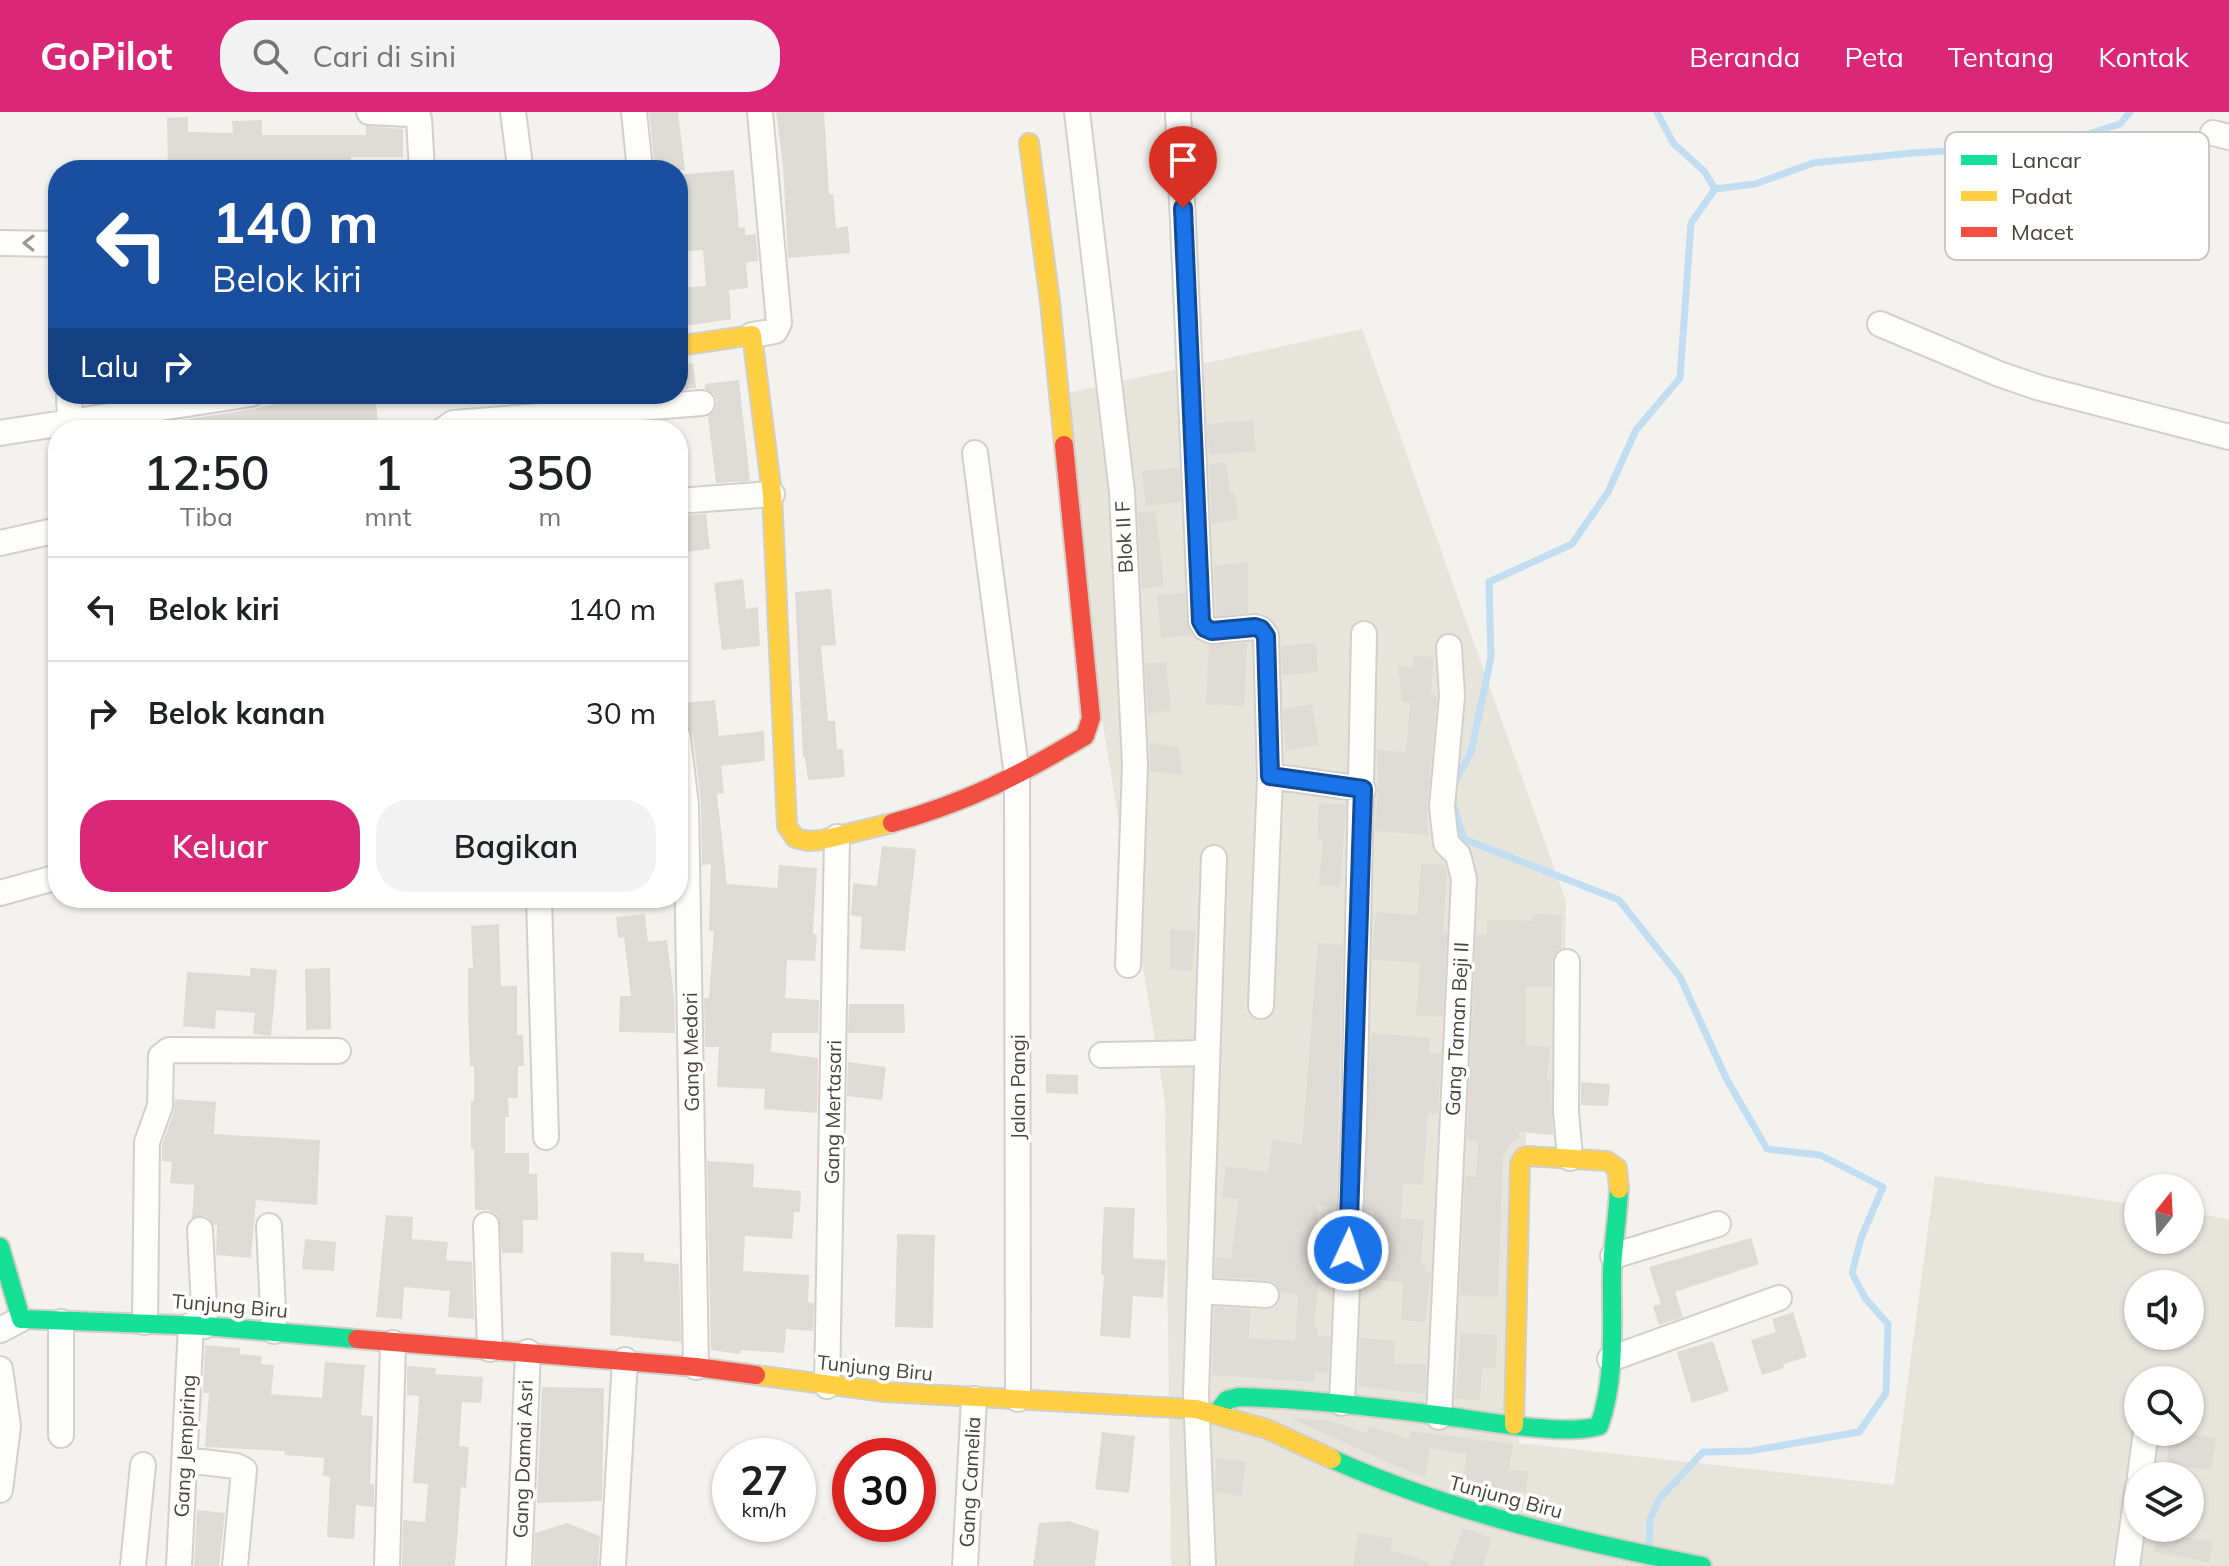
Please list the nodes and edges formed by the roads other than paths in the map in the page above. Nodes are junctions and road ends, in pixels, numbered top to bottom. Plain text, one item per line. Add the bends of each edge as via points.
1 (369, 112) edge
2 (513, 112) edge
3 (634, 112) edge
4 (760, 112) edge
5 (1077, 112) edge
6 (1178, 112) edge
7 (1029, 143) dead end
8 (421, 160) edge
9 (519, 160) edge
10 (639, 160) edge
11 (0, 243) edge
12 (48, 244) edge
13 (1880, 324) dead end
14 (752, 335) junction
15 (688, 345) edge
16 (702, 403) dead end
17 (215, 404) edge
18 (160, 419) edge
19 (130, 420) edge
20 (490, 420) edge
21 (48, 425) edge
22 (0, 433) edge
23 (2229, 437) edge
24 (975, 453) dead end
25 (772, 494) junction
26 (688, 500) edge
27 (48, 532) edge
28 (0, 543) edge
29 (1364, 634) dead end
30 (1449, 647) dead end
31 (1017, 776) junction
32 (1270, 776) junction
33 (1363, 789) junction
34 (837, 837) junction
35 (1214, 858) dead end
36 (48, 880) edge
37 (0, 893) edge
38 (539, 908) edge
39 (685, 908) edge
40 (1567, 962) dead end
41 (1128, 965) dead end
42 (1261, 1006) dead end
43 (338, 1051) dead end
44 (1207, 1053) junction
45 (1102, 1055) dead end
46 (546, 1137) dead end
47 (1570, 1158) junction
48 (1718, 1224) dead end
49 (486, 1225) dead end
50 (269, 1226) dead end
51 (200, 1230) dead end
52 (0, 1247) edge
53 (1613, 1256) junction
54 (1199, 1291) junction
55 (1266, 1295) dead end
56 (1779, 1298) dead end
57 (61, 1322) junction
58 (145, 1322) junction
59 (10, 1325) edge
60 (198, 1325) junction
61 (274, 1331) junction
62 (393, 1343) junction
63 (490, 1349) junction
64 (528, 1352) junction
65 (1610, 1359) junction
66 (625, 1360) junction
67 (696, 1367) junction
68 (0, 1369) edge
69 (827, 1386) junction
70 (974, 1399) junction
71 (1018, 1399) junction
72 (1342, 1403) junction
73 (1206, 1412) junction
74 (1439, 1417) junction
75 (1514, 1425) junction
76 (61, 1435) dead end
77 (186, 1460) junction
78 (143, 1465) dead end
79 (0, 1490) edge
80 (2130, 1542) edge
81 (1693, 1565) edge
82 (133, 1566) edge
83 (179, 1566) edge
84 (235, 1566) edge
85 (387, 1566) edge
86 (519, 1566) edge
87 (613, 1566) edge
88 (965, 1566) edge
89 (1203, 1566) edge
90 (2127, 1566) edge

1 - 8 street via 419,119
2 - 9 street
3 - 10 street
4 - 14 street via 779,323 775,331
5 - 41 street, Blok II F via 1122,492 1135,774
6 - 32 street via 1201,621 1212,631 1255,627 1266,636
7 - 31 street via 1091,718 1085,736
12 -> 11 street
13 - 23 street via 2040,388
14 - 15 street
14 - 25 street
16 - 20 street
17 - 18 street
18 - 19 street
21 - 22 street
24 - 31 street, Jalan Pangi
25 - 26 street
25 - 34 street via 787,826 797,841
27 - 28 street
29 - 33 street
30 - 74 street, Gang Taman Beji II via 1452,696 1442,807 1446,843 1458,855 1464,879
31 - 34 street via 936,810
31 - 71 street, Jalan Pangi
32 - 33 street
32 - 42 street
33 - 72 street
34 - 69 street, Gang Mertasari
35 - 44 street
36 - 37 street
38 - 46 street
39 - 67 street, Gang Medori
40 - 47 street
43 - 58 street via 169,1050 161,1056 160,1106 147,1142
44 - 45 street
44 - 54 street
47 - 53 street via 1607,1161 1617,1168
47 - 75 street via 1528,1156 1520,1164
48 - 53 street
49 - 63 street
50 - 61 street
51 - 60 street, Gang Jempiring
52 - 59 street
53 - 65 street
54 - 55 street
54 - 73 street
56 - 65 street
57 - 58 street, Tunjung Biru
57 - 59 street, Tunjung Biru
57 - 76 street
58 - 60 street, Tunjung Biru
60 - 61 street, Tunjung Biru
60 - 77 street, Gang Jempiring
61 - 62 street, Tunjung Biru
62 - 63 street, Tunjung Biru
62 - 85 street
63 - 64 street, Tunjung Biru
64 - 66 street, Tunjung Biru
64 - 86 street, Gang Damai Asri
65 - 75 street via 1599,1426 1586,1430
66 - 67 street, Tunjung Biru
66 - 87 street
67 - 69 street, Tunjung Biru
68 - 79 street via 8,1426
69 - 70 street, Tunjung Biru
70 - 71 street, Tunjung Biru
70 - 88 street, Gang Camelia
71 - 73 street, Tunjung Biru
72 - 73 street via 1239,1397
72 - 74 street
73 - 81 street, Tunjung Biru via 1267,1429 1442,1503
73 - 89 street
74 - 75 street
77 - 83 street, Gang Jempiring
77 - 84 street via 244,1470
78 - 82 street
80 - 90 street

